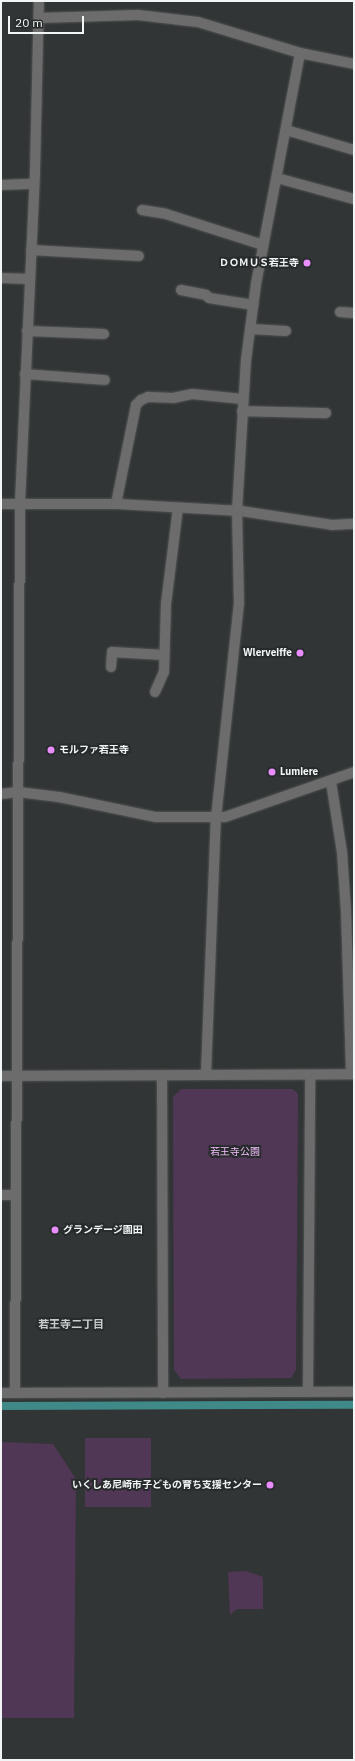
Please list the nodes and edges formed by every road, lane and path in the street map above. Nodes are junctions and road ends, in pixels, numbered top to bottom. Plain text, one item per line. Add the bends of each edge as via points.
1 (39, 1) edge
2 (39, 18) junction
3 (300, 53) junction
4 (354, 64) edge
5 (286, 130) junction
6 (354, 150) edge
7 (277, 178) junction
8 (34, 184) junction
9 (1, 185) edge
10 (354, 199) edge
11 (142, 210) dead end
12 (263, 245) junction
13 (30, 250) junction
14 (139, 256) dead end
15 (1, 278) edge
16 (29, 279) junction
17 (181, 290) dead end
18 (253, 305) junction
19 (340, 312) dead end
20 (354, 313) edge
21 (250, 329) junction
22 (27, 331) junction
23 (286, 331) dead end
24 (104, 334) dead end
25 (25, 374) junction
26 (105, 380) dead end
27 (242, 399) junction
28 (242, 412) junction
29 (326, 413) dead end
30 (20, 503) junction
31 (1, 504) edge
32 (116, 504) junction
33 (178, 508) junction
34 (237, 511) junction
35 (354, 524) edge
36 (164, 655) junction
37 (111, 667) dead end
38 (155, 692) dead end
39 (354, 772) edge
40 (331, 782) junction
41 (18, 792) junction
42 (1, 794) edge
43 (216, 818) junction
44 (206, 1074) junction
45 (352, 1074) edge
46 (310, 1075) junction
47 (1, 1076) edge
48 (16, 1076) junction
49 (162, 1076) junction
50 (1, 1195) edge
51 (16, 1195) junction
52 (308, 1392) junction
53 (354, 1392) edge
54 (1, 1393) edge
55 (15, 1393) junction
56 (163, 1393) junction

1 - 2 street
2 - 3 street via 162,17 228,30
2 - 8 street
3 - 4 street
3 - 5 street
5 - 6 street
5 - 7 street
7 - 10 street
7 - 12 street
8 - 9 street
8 - 13 street
11 - 12 street via 166,214
12 - 18 street
13 - 14 street
13 - 16 street
15 - 16 street
16 - 22 street
17 - 18 street via 206,295 209,298
18 - 21 street
19 - 20 street
21 - 23 street
21 - 27 street
22 - 24 street
22 - 25 street
25 - 26 street
25 - 30 street
27 - 28 street
27 - 32 street via 192,394 173,398 148,397 141,400 136,406
28 - 29 street
28 - 34 street
30 - 31 street
30 - 32 street
30 - 41 street
32 - 33 street
33 - 34 street
33 - 36 street via 166,604
34 - 35 street via 332,525
34 - 43 street via 238,624
36 - 37 street via 112,652
36 - 38 street via 164,672
39 - 40 street
40 - 43 street via 233,815
40 - 45 street via 342,852
41 - 42 street
41 - 43 street via 90,802 156,817
41 - 48 street
43 - 44 street
44 - 46 street
44 - 49 street
45 - 46 street
46 - 52 street
47 - 48 street
48 - 49 street
48 - 51 street
49 - 56 street
50 - 51 street
51 - 55 street
52 - 53 street
52 - 56 street
54 - 55 street
55 - 56 street

